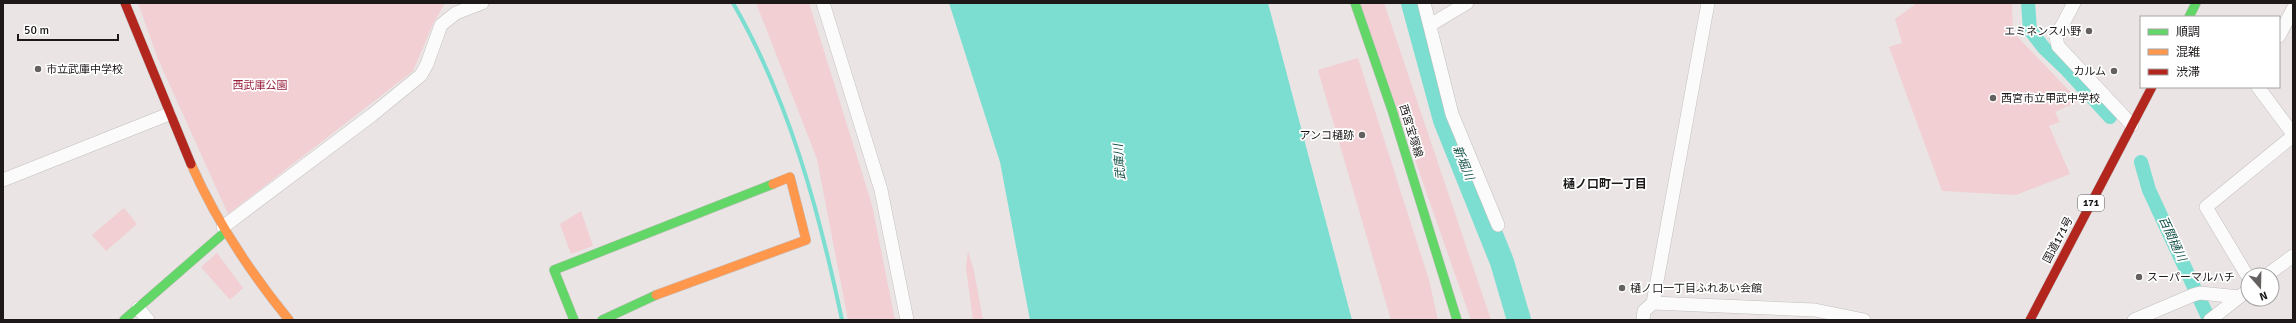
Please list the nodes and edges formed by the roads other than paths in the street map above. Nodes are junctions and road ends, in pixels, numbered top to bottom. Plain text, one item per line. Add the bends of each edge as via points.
1 (125, 3) edge
2 (482, 3) edge
3 (823, 3) edge
4 (1355, 3) edge
5 (1424, 3) edge
6 (1467, 3) edge
7 (1708, 3) edge
8 (2074, 3) edge
9 (2196, 3) edge
10 (2293, 9) edge
11 (2189, 16) edge
12 (1430, 25) junction
13 (2280, 34) edge
14 (2151, 88) edge
15 (2259, 88) edge
16 (169, 114) junction
17 (2132, 125) junction
18 (2293, 135) edge
19 (3, 180) edge
20 (1498, 225) dead end
21 (224, 229) junction
22 (2293, 256) edge
23 (2242, 267) edge
24 (2278, 267) edge
25 (1440, 268) junction
26 (2240, 294) edge
27 (2240, 296) edge
28 (1653, 303) junction
29 (138, 308) junction
30 (124, 320) edge
31 (148, 320) edge
32 (289, 320) edge
33 (574, 320) edge
34 (602, 320) edge
35 (907, 320) edge
36 (1448, 320) edge
37 (1458, 320) edge
38 (1643, 320) edge
39 (1864, 320) edge
40 (2030, 320) edge
41 (2134, 320) edge
42 (2210, 320) edge

1 - 16 main road
2 - 21 street via 456,13 441,25 421,75
3 - 35 street via 880,190
4 - 25 main road, 西宮宝塚線 via 1392,110
5 - 12 street
6 - 12 street
7 - 28 street
8 - 17 street via 2056,37 2058,46
9 - 11 main road
10 - 13 street
12 - 20 street via 1452,114
14 - 17 main road, 国道171号 / 171
15 - 18 street
16 - 19 street
16 - 21 main road
17 - 40 main road, 国道171号 / 171
18 - 23 street via 2206,207
21 - 29 main road
21 - 32 main road via 260,283
22 - 24 street
25 - 36 main road, 西宮宝塚線
25 - 37 main road, 西宮宝塚線
26 - 41 street via 2197,294
27 - 42 street
28 - 38 street via 1644,311
28 - 39 street via 1815,310
29 - 30 main road
29 - 31 street
33 - 34 main road via 554,270 790,177 806,240 644,299

